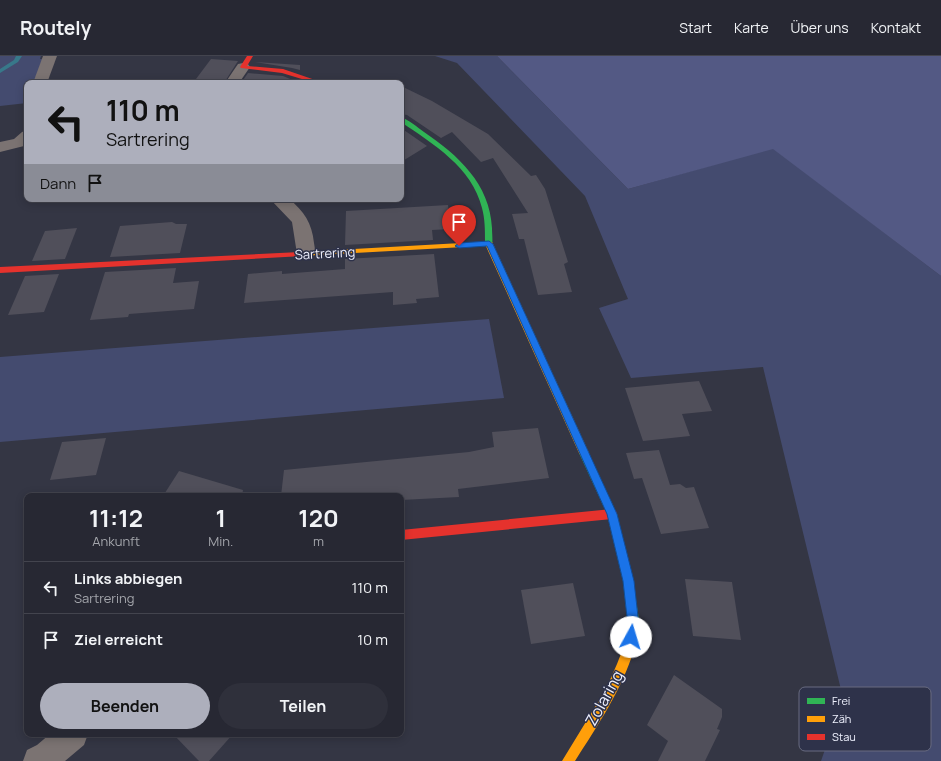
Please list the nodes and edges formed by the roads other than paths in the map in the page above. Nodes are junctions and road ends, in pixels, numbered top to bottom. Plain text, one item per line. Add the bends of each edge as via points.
1 (50, 56) edge
2 (247, 61) edge
3 (41, 80) edge
4 (234, 80) edge
5 (313, 80) edge
6 (404, 122) edge
7 (24, 138) edge
8 (0, 147) edge
9 (282, 202) edge
10 (489, 244) junction
11 (306, 254) junction
12 (0, 270) edge
13 (612, 514) junction
14 (404, 534) edge
15 (70, 737) edge
16 (38, 761) edge
17 (568, 761) edge

1 - 3 street
2 - 4 street
2 - 5 street
6 - 10 street via 438,145 470,174 484,201
7 - 8 street via 19,142
9 - 11 street via 303,223
10 - 11 street, Sartrering
10 - 13 street, Zolaring
11 - 12 street, Sartrering
13 - 14 street
13 - 17 street, Zolaring via 628,581 634,626 625,660 608,696
15 - 16 street via 48,756

